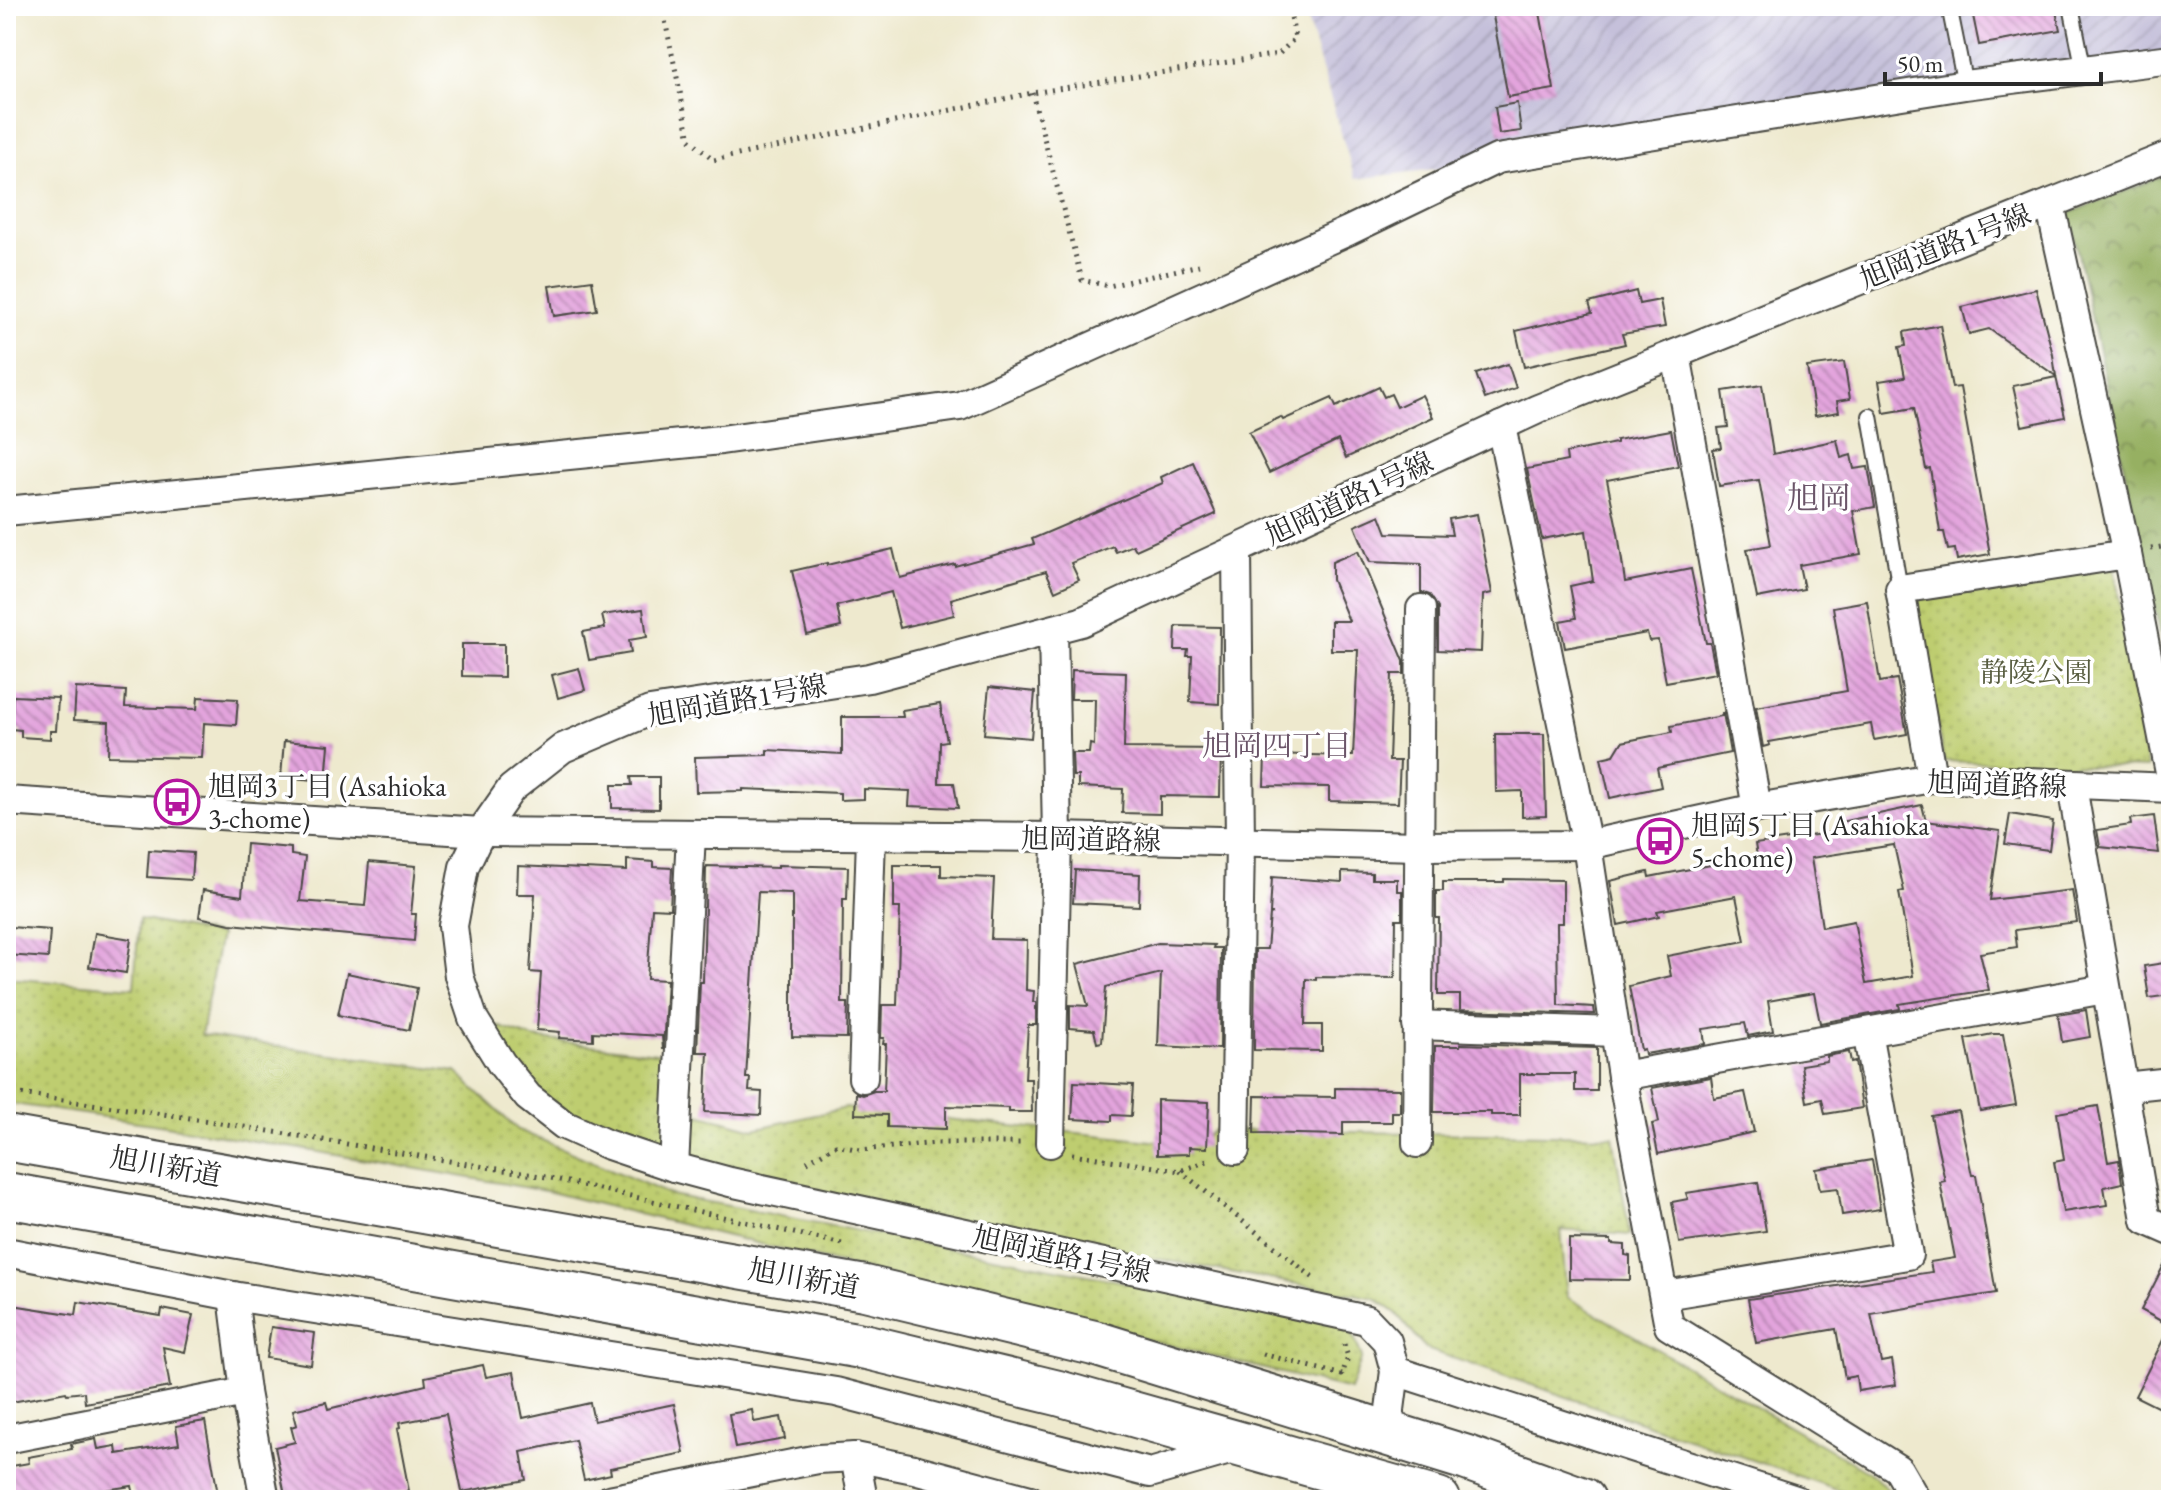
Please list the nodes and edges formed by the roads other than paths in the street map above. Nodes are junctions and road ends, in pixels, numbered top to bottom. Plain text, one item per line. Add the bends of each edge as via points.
1 (1949, 6) edge
2 (2071, 6) edge
3 (2171, 59) edge
4 (2084, 71) junction
5 (1965, 85) junction
6 (2171, 155) edge
7 (2050, 204) junction
8 (1676, 354) junction
9 (1870, 416) dead end
10 (1501, 426) junction
11 (6, 511) edge
12 (1237, 552) junction
13 (2127, 554) junction
14 (1900, 589) junction
15 (1421, 609) dead end
16 (1053, 630) junction
17 (1932, 778) junction
18 (2171, 778) edge
19 (2072, 786) junction
20 (2171, 788) edge
21 (6, 801) edge
22 (1757, 808) junction
23 (481, 832) junction
24 (691, 834) junction
25 (871, 837) junction
26 (1057, 837) junction
27 (1240, 842) junction
28 (1587, 845) junction
29 (1418, 846) junction
30 (2105, 989) junction
31 (1417, 1025) junction
32 (1615, 1032) junction
33 (1867, 1032) junction
34 (1622, 1076) junction
35 (863, 1078) dead end
36 (2171, 1082) edge
37 (2124, 1087) junction
38 (6, 1138) edge
39 (1050, 1143) dead end
40 (1417, 1143) dead end
41 (1235, 1150) dead end
42 (674, 1167) junction
43 (6, 1195) edge
44 (2171, 1231) edge
45 (6, 1252) edge
46 (1665, 1295) junction
47 (233, 1296) junction
48 (1395, 1371) junction
49 (245, 1392) junction
50 (1387, 1433) junction
51 (6, 1439) edge
52 (1241, 1446) junction
53 (855, 1457) junction
54 (265, 1500) edge
55 (609, 1500) edge
56 (863, 1500) edge
57 (1030, 1500) edge
58 (1438, 1500) edge
59 (1583, 1500) edge
60 (1796, 1500) edge
61 (1916, 1500) edge

1 - 5 lane
2 - 4 lane
3 - 4 street
4 - 5 street
5 - 11 street via 1497,159 960,406 721,440
6 - 7 street, 旭岡道路1号線
7 - 8 street, 旭岡道路1号線
7 - 13 street
8 - 10 street, 旭岡道路1号線
8 - 22 street
9 - 14 lane
10 - 12 street, 旭岡道路1号線
10 - 28 street
12 - 16 street, 旭岡道路1号線
12 - 27 street
13 - 14 street
13 - 18 street
14 - 17 street
15 - 29 street
16 - 23 street, 旭岡道路1号線 via 869,678 650,711 563,748 511,789
16 - 26 street
17 - 19 street, 旭岡道路線
17 - 22 street, 旭岡道路線
19 - 20 street, 旭岡道路線
19 - 30 street
21 - 23 street, 旭岡道路線
22 - 28 street, 旭岡道路線
23 - 24 street, 旭岡道路線
23 - 42 street, 旭岡道路1号線 via 464,867 453,926 459,976 473,1018 528,1097 564,1125
24 - 25 street, 旭岡道路線
24 - 42 street
25 - 26 street, 旭岡道路線
25 - 35 street
26 - 27 street, 旭岡道路線
26 - 39 street
27 - 29 street, 旭岡道路線
27 - 41 street
28 - 29 street, 旭岡道路線
28 - 32 street
29 - 31 street
30 - 33 street
30 - 37 street
31 - 32 street
31 - 40 street
32 - 34 street
33 - 34 street
33 - 46 street via 1908,1255
34 - 46 street
36 - 37 street
37 - 44 street via 2146,1220
38 - 50 highway, 旭川新道 via 865,1288 1094,1343
42 - 48 street, 旭岡道路1号線 via 1367,1320 1387,1341
43 - 52 highway, 旭川新道 via 867,1347 1058,1393
45 - 47 street
46 - 61 street via 1669,1326 1898,1469
47 - 49 street
47 - 52 street via 836,1392 1150,1473
48 - 50 street, 旭岡道路1号線
48 - 60 street
49 - 51 street
49 - 54 street
50 - 59 highway, 旭川新道
52 - 58 highway, 旭川新道
53 - 55 street via 818,1459
53 - 56 street
53 - 57 street

